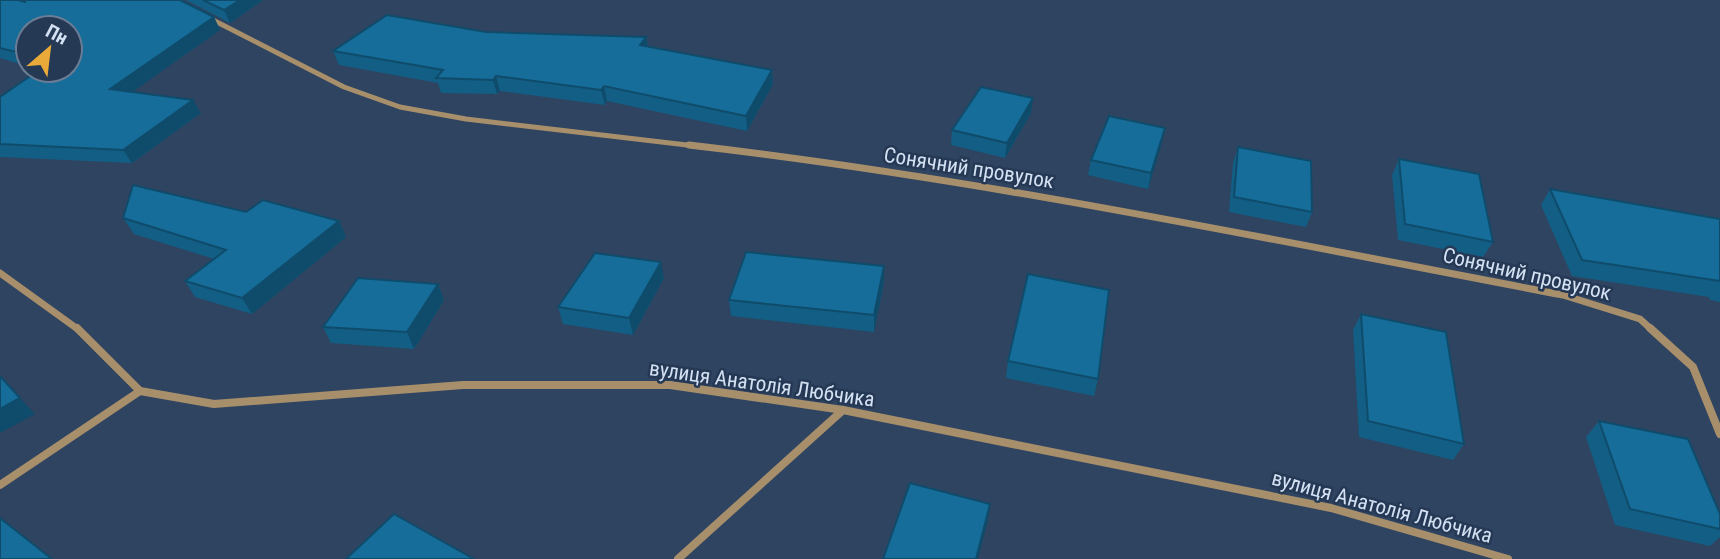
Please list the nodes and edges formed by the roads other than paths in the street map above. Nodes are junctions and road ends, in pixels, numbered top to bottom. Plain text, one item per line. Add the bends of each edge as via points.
1 (198, 12) edge
2 (0, 273) edge
3 (141, 391) junction
4 (843, 410) junction
5 (1719, 428) edge
6 (0, 485) edge
7 (678, 559) edge
8 (1508, 559) edge

1 - 5 street, Сонячний провулок via 344,87 400,107 767,154 1084,204 1563,295 1640,318 1693,367
2 - 3 street via 70,321
3 - 4 street, вулиця Анатолія Любчика via 214,404 463,385 670,385
3 - 6 street
4 - 7 street
4 - 8 street, вулиця Анатолія Любчика via 1331,508

